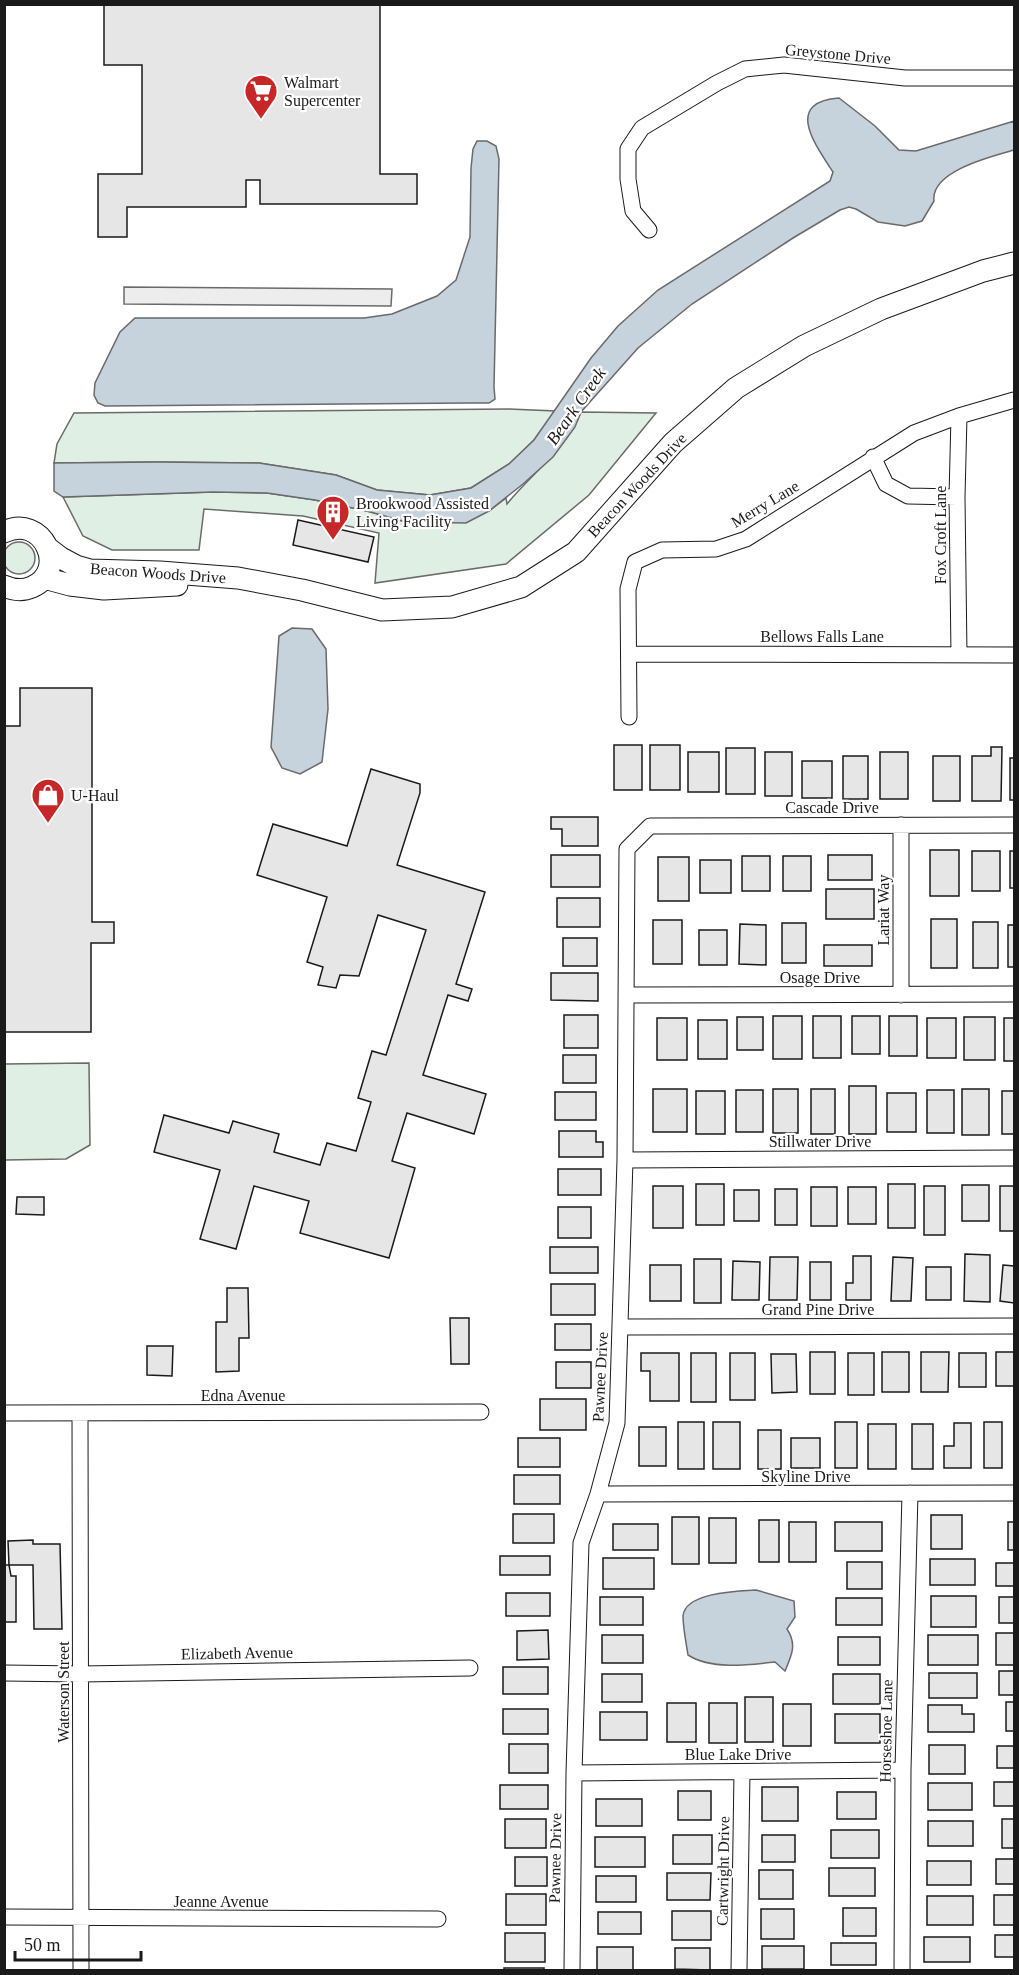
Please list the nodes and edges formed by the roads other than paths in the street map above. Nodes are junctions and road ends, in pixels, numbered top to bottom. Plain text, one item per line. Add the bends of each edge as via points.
1 (1014, 78) edge
2 (649, 230) dead end
3 (1014, 263) edge
4 (1014, 400) edge
5 (959, 416) junction
6 (873, 457) junction
7 (957, 497) junction
8 (4, 532) edge
9 (48, 548) junction
10 (44, 578) junction
11 (238, 578) junction
12 (4, 586) edge
13 (629, 654) junction
14 (959, 654) junction
15 (1014, 655) edge
16 (629, 717) dead end
17 (901, 825) junction
18 (1014, 825) edge
19 (650, 826) joint
20 (1014, 994) edge
21 (626, 995) junction
22 (901, 995) junction
23 (1014, 1158) edge
24 (625, 1160) junction
25 (1014, 1326) edge
26 (621, 1327) junction
27 (481, 1412) dead end
28 (4, 1413) edge
29 (80, 1413) junction
30 (910, 1493) junction
31 (1014, 1493) edge
32 (598, 1494) junction
33 (470, 1668) dead end
34 (4, 1673) edge
35 (81, 1674) junction
36 (903, 1770) junction
37 (742, 1772) junction
38 (574, 1773) junction
39 (4, 1917) edge
40 (82, 1919) junction
41 (438, 1919) dead end
42 (81, 1971) edge
43 (572, 1971) edge
44 (739, 1971) edge
45 (902, 1971) edge

1 - 2 street, Greystone Drive via 905,78 784,65 745,69 642,128 628,149 633,211
3 - 11 street, Beacon Woods Drive via 881,309 804,346 736,388 673,444 576,552 521,587 452,607 382,610
4 - 5 street, Merry Lane
5 - 6 street, Merry Lane via 914,433
5 - 7 street, Fox Croft Lane
6 - 7 street via 886,484 908,496
6 - 13 street, Merry Lane via 746,539 716,549 662,550 635,562 628,589
7 - 14 street, Fox Croft Lane
8 - 9 street, Beacon Woods Drive via 17,528 32,531
9 - 10 street via 50,561
9 - 11 street, Beacon Woods Drive via 90,570
10 - 11 street, Beacon Woods Drive via 104,589
10 - 12 street via 28,589
13 - 14 street, Bellows Falls Lane
13 - 16 street, Merry Lane
14 - 15 street, Bellows Falls Lane
17 - 18 street, Cascade Drive
17 - 19 street, Cascade Drive
17 - 22 street, Lariat Way
19 - 21 street, Pawnee Drive via 627,849
20 - 22 street, Osage Drive
21 - 22 street, Osage Drive
21 - 24 street, Pawnee Drive
23 - 24 street, Stillwater Drive
24 - 26 street, Pawnee Drive
25 - 26 street, Grand Pine Drive
26 - 32 street, Pawnee Drive via 617,1423
27 - 29 street, Edna Avenue
28 - 29 street, Edna Avenue
29 - 35 street, Waterson Street
30 - 31 street, Skyline Drive
30 - 32 street, Skyline Drive
30 - 36 street, Horseshoe Lane
32 - 38 street, Pawnee Drive via 581,1543
33 - 35 street, Elizabeth Avenue
34 - 35 street, Elizabeth Avenue
35 - 40 street, Waterson Street
36 - 37 street, Blue Lake Drive
36 - 45 street, Horseshoe Lane
37 - 38 street, Blue Lake Drive
37 - 44 street, Cartwright Drive
38 - 43 street, Pawnee Drive
39 - 40 street, Jeanne Avenue
40 - 41 street, Jeanne Avenue
40 - 42 street, Waterson Street

